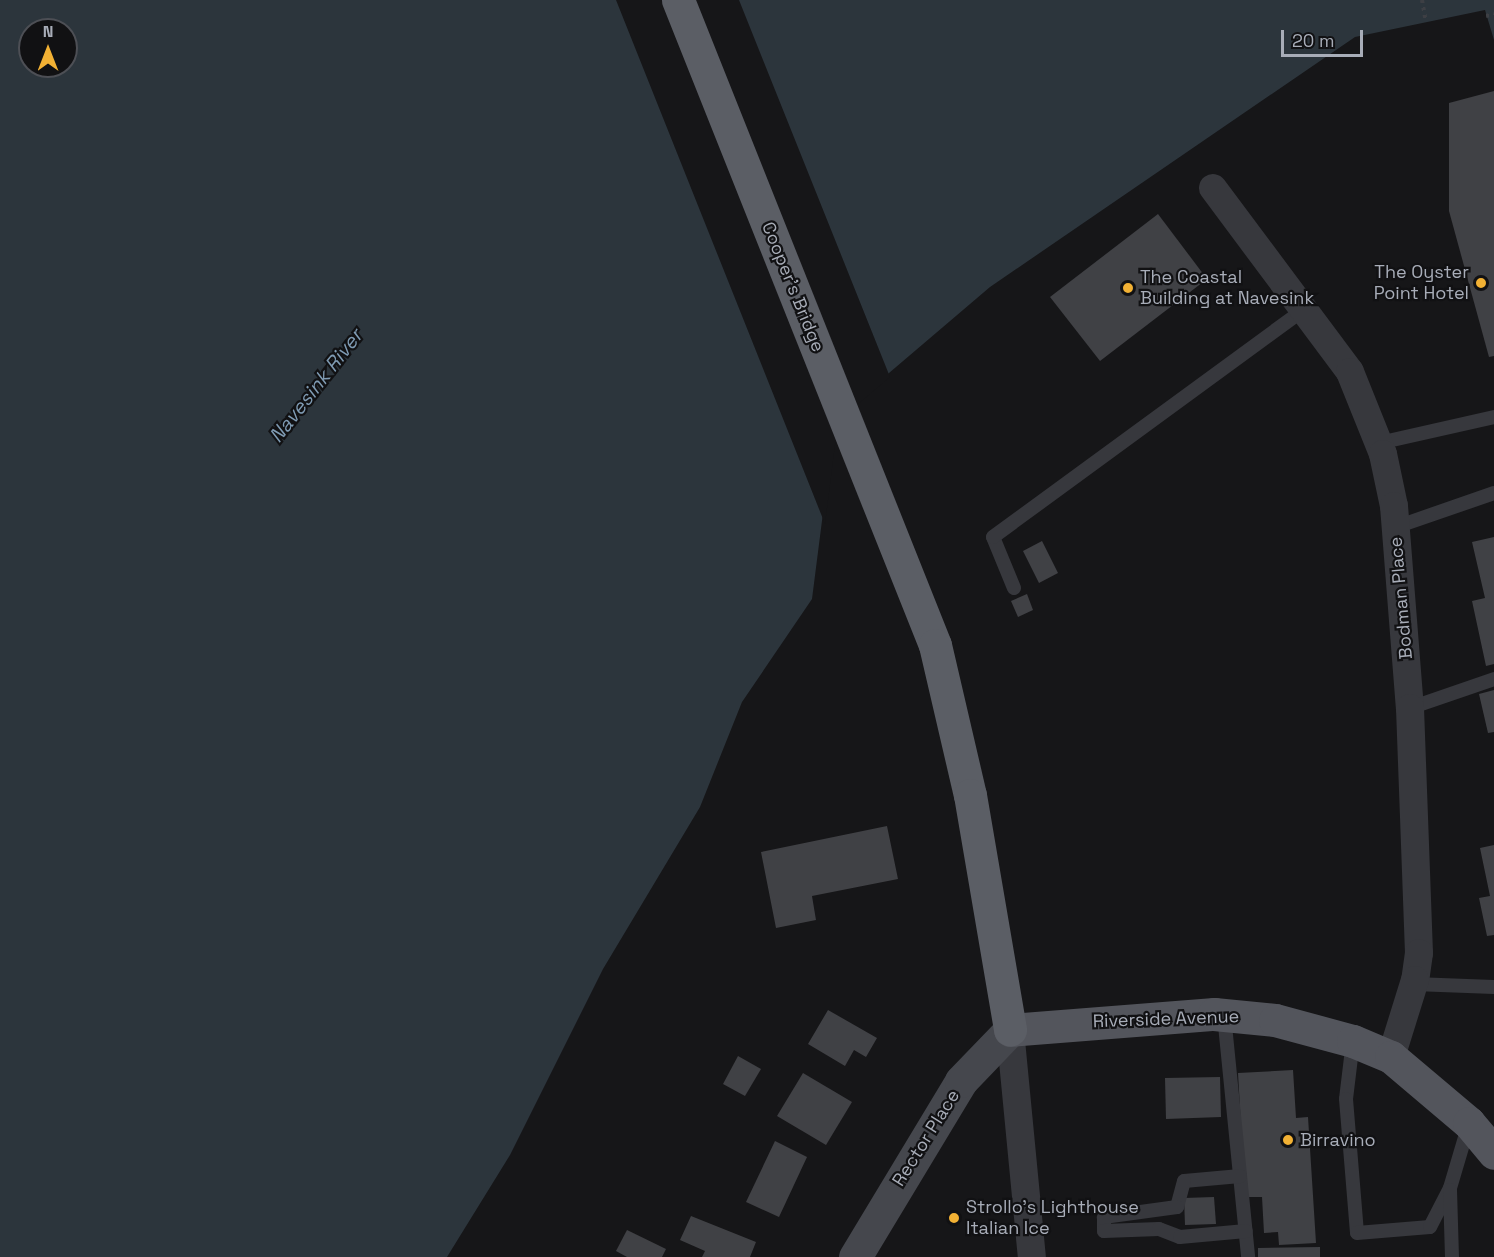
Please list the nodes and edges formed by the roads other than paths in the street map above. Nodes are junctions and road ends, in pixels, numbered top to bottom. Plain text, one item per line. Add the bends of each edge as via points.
1 (678, 0) edge
2 (1213, 188) dead end
3 (1304, 309) junction
4 (1494, 417) edge
5 (1379, 443) junction
6 (1494, 493) edge
7 (1396, 527) junction
8 (1014, 588) dead end
9 (1494, 679) edge
10 (1410, 708) junction
11 (1413, 984) junction
12 (1494, 987) edge
13 (1224, 1015) junction
14 (1010, 1030) junction
15 (1353, 1041) junction
16 (1391, 1057) junction
17 (1485, 1138) edge
18 (1240, 1176) junction
19 (1450, 1188) junction
20 (1246, 1231) junction
21 (855, 1257) edge
22 (1032, 1257) edge
23 (1248, 1257) edge
24 (1452, 1257) edge

1 - 14 highway, Cooper's Bridge via 935,645 970,795
2 - 3 street, Bodman Place
3 - 5 street, Bodman Place via 1350,372
3 - 8 lane via 993,537
4 - 5 lane
5 - 7 street, Bodman Place
6 - 7 lane
7 - 10 street, Bodman Place
9 - 10 lane
10 - 11 street, Bodman Place via 1419,953
11 - 12 lane
11 - 16 street, Bodman Place
13 - 14 main road, Riverside Avenue
13 - 15 main road, Riverside Avenue via 1275,1020
13 - 18 lane
14 - 21 main road, Rector Place via 961,1081
14 - 22 street
15 - 16 main road, Riverside Avenue
15 - 19 lane via 1346,1099 1357,1233 1430,1227
16 - 17 main road, Riverside Avenue
17 - 19 lane
18 - 20 lane
18 - 20 lane via 1184,1181 1177,1207 1104,1217 1104,1231 1159,1229 1180,1237
19 - 24 lane
20 - 23 lane

